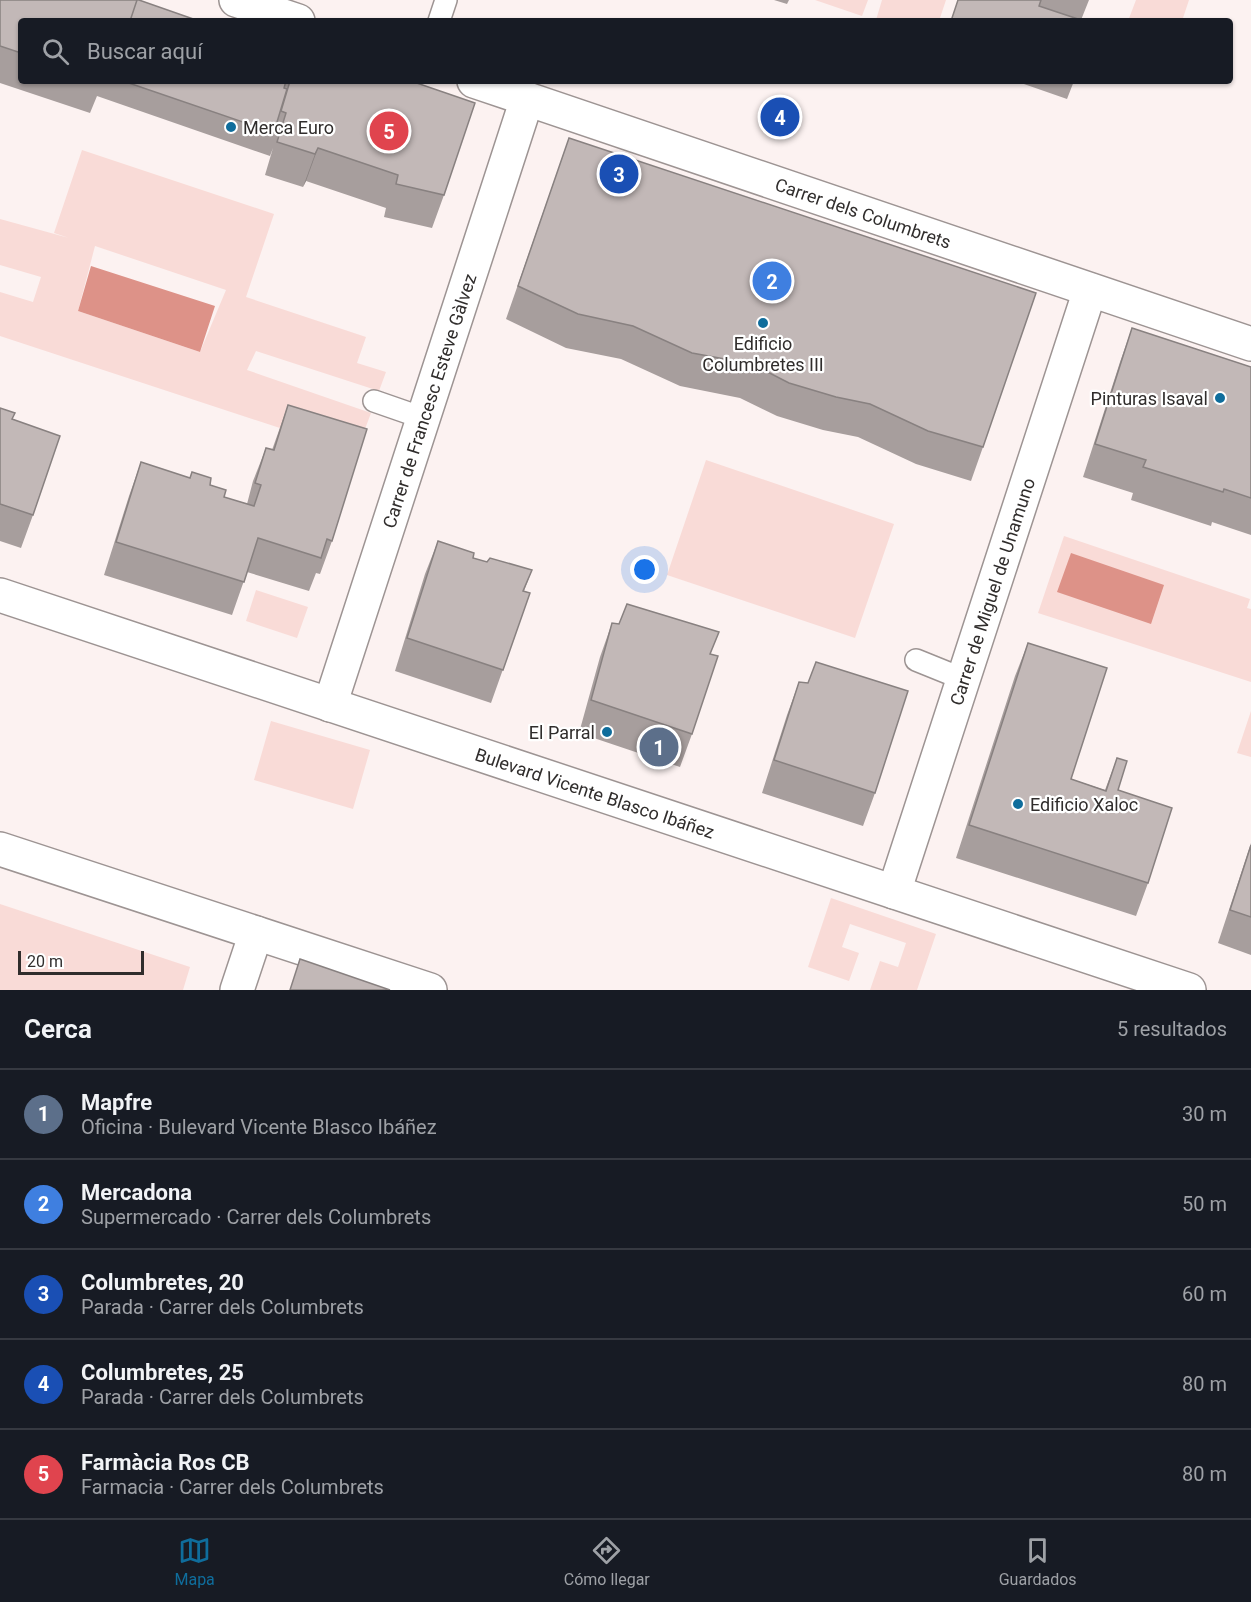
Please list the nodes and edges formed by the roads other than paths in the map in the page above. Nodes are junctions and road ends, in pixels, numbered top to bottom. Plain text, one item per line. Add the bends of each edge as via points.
1 (236, 0) edge
2 (446, 0) edge
3 (289, 18) edge
4 (440, 18) edge
5 (493, 84) edge
6 (530, 90) edge
7 (1090, 290) junction
8 (1251, 344) edge
9 (374, 401) dead end
10 (423, 418) junction
11 (0, 595) edge
12 (916, 660) dead end
13 (963, 679) junction
14 (330, 705) junction
15 (0, 849) edge
16 (894, 892) junction
17 (256, 933) junction
18 (237, 990) edge
19 (430, 990) edge
20 (1189, 990) edge

1 - 3 street
2 - 4 lane
5 - 6 street, Carrer dels Columbrets
6 - 7 street, Carrer dels Columbrets
6 - 10 street, Carrer de Francesc Esteve Gàlvez
7 - 8 street, Carrer dels Columbrets
7 - 13 street, Carrer de Miguel de Unamuno
9 - 10 lane
10 - 14 street, Carrer de Francesc Esteve Gàlvez
11 - 14 street, Bulevard Vicente Blasco Ibáñez
12 - 13 lane
13 - 16 street, Carrer de Miguel de Unamuno
14 - 16 street, Bulevard Vicente Blasco Ibáñez
15 - 17 street
16 - 20 street, Bulevard Vicente Blasco Ibáñez
17 - 18 street
17 - 19 street

